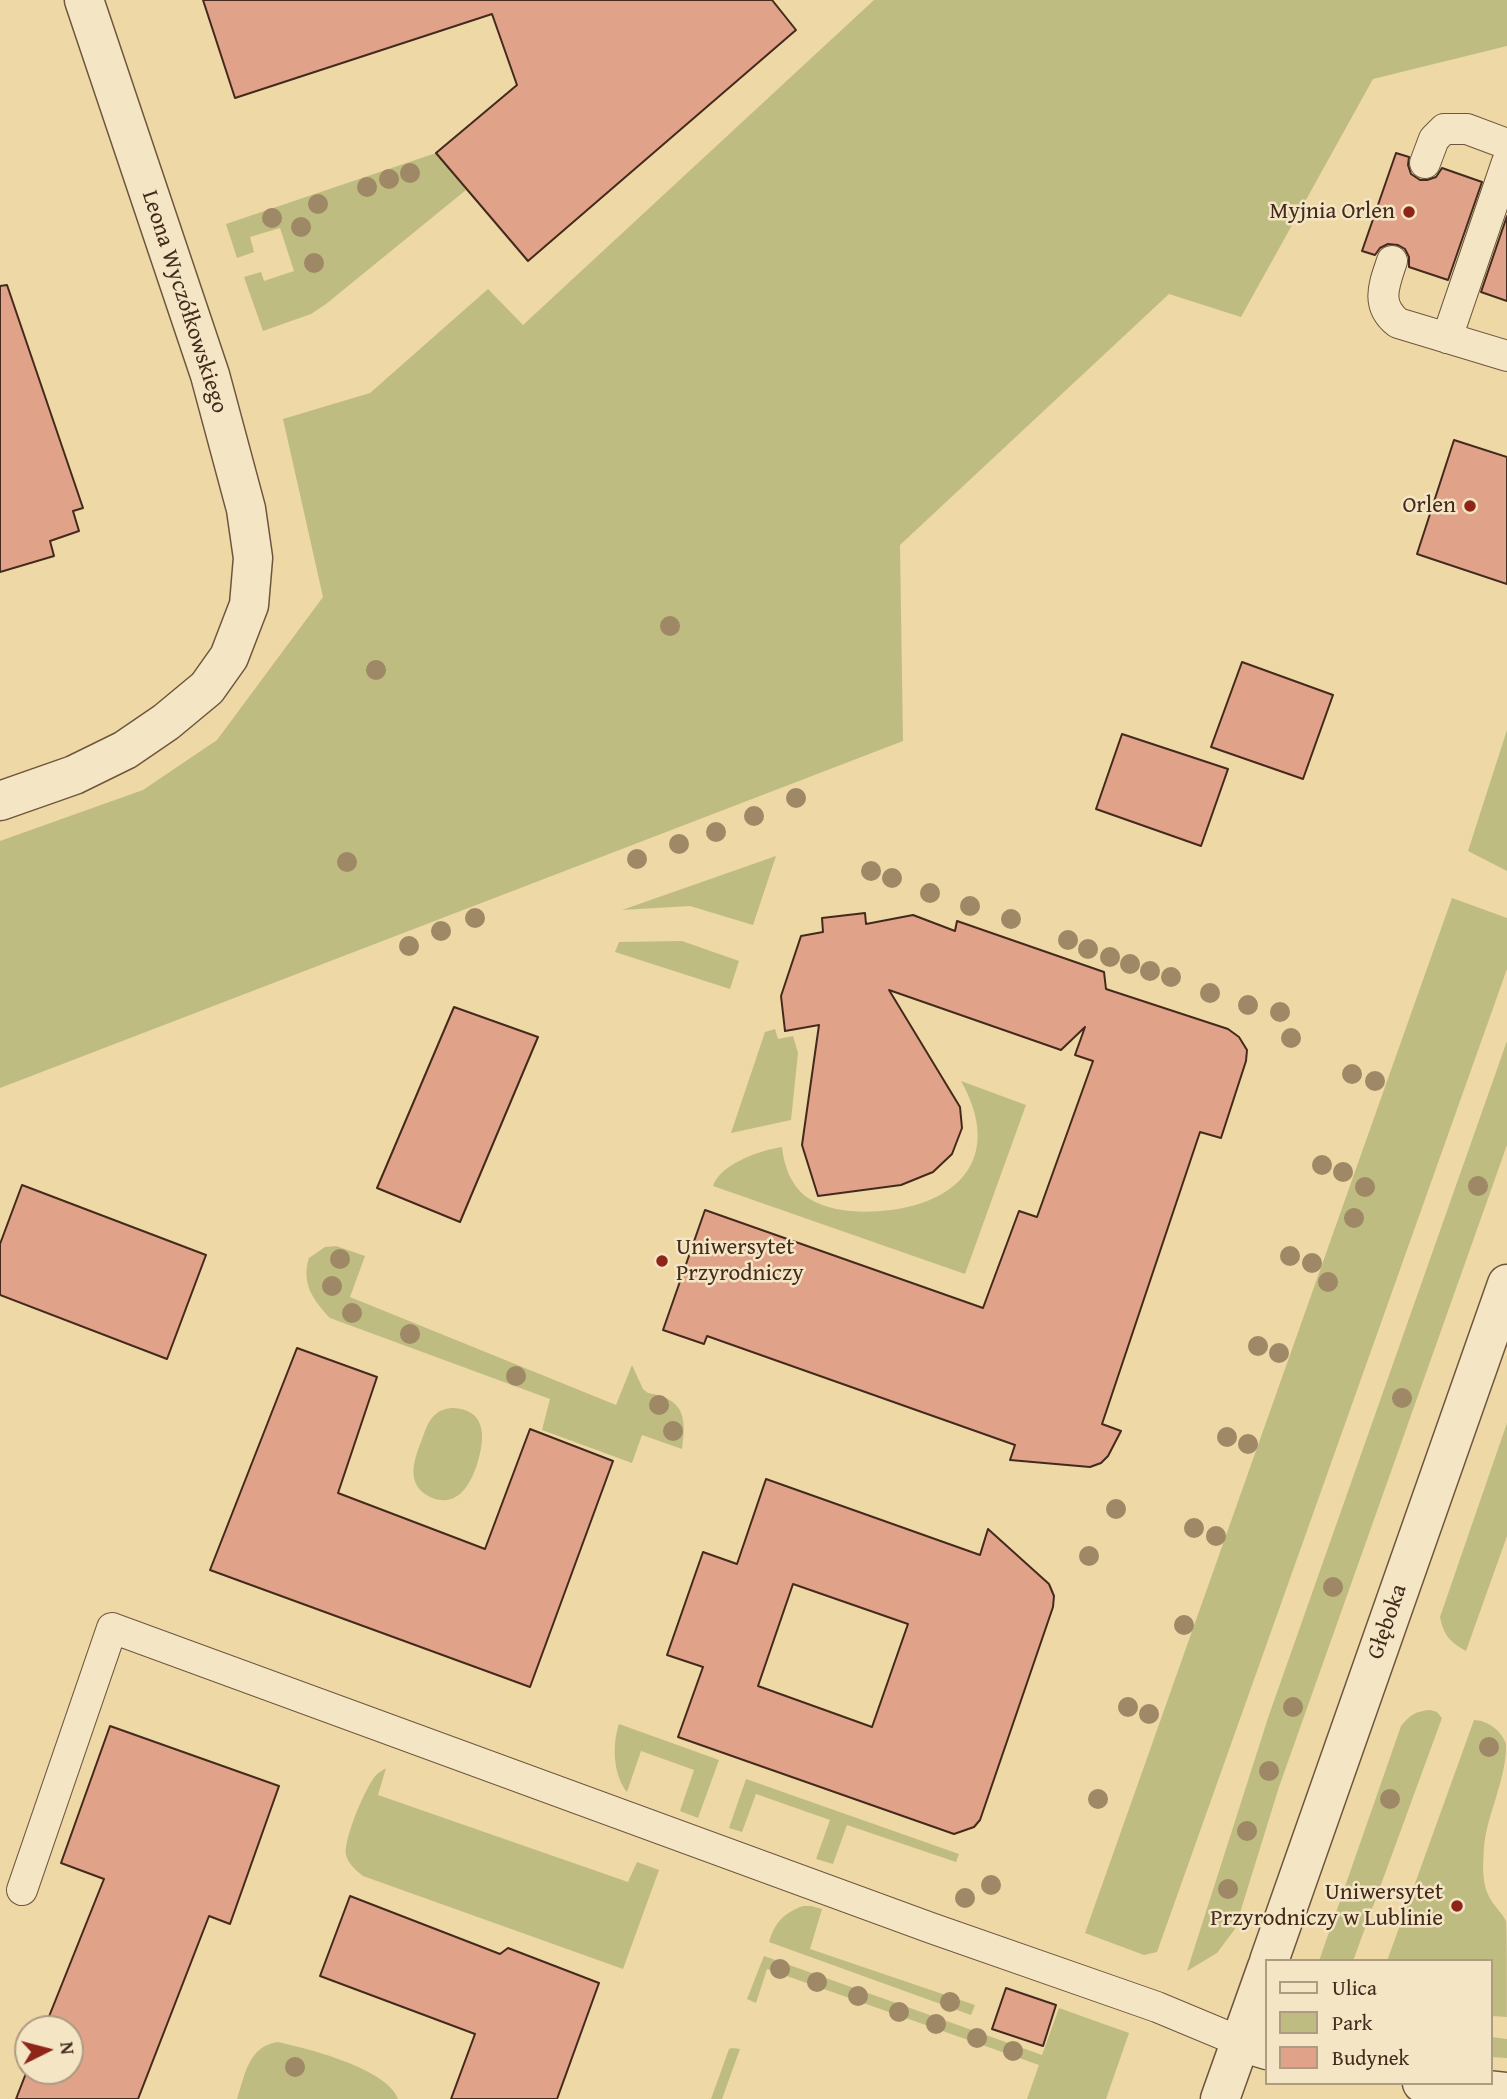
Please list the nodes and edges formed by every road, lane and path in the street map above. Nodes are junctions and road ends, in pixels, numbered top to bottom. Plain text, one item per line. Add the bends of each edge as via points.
1 (85, 3) edge
2 (1507, 144) edge
3 (1507, 162) edge
4 (1425, 163) dead end
5 (1392, 261) dead end
6 (1447, 338) junction
7 (1507, 356) edge
8 (0, 802) edge
9 (1507, 1284) edge
10 (22, 1890) dead end
11 (1270, 1959) edge
12 (1266, 1973) edge
13 (1254, 2046) edge
14 (1441, 2085) edge
15 (1507, 2092) edge
16 (1220, 2099) edge

1 - 8 street, Leona Wyczółkowskiego via 210,375 246,509 253,558 249,605 229,657 215,677 166,722 74,775
2 - 4 lane via 1467,129 1444,129 1434,139
3 - 6 lane
5 - 6 lane via 1384,283 1383,303 1389,316
6 - 7 lane
9 - 11 street, Głęboka
10 - 13 lane via 113,1628
12 - 13 street
13 - 16 street
14 - 15 street

